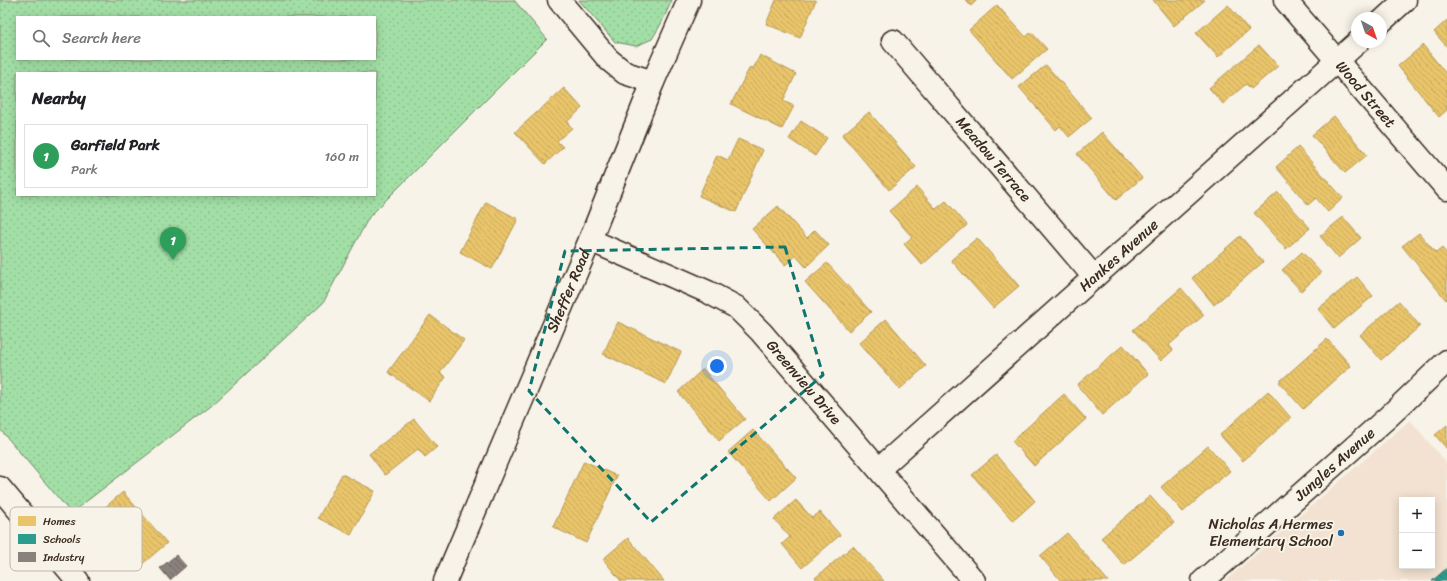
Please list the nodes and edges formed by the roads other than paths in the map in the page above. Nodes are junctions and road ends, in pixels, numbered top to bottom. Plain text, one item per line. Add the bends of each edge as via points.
1 (559, 0) edge
2 (689, 0) edge
3 (1285, 0) edge
4 (1405, 0) edge
5 (1387, 16) edge
6 (893, 41) dead end
7 (1351, 48) edge
8 (1338, 60) junction
9 (653, 82) junction
10 (1447, 189) edge
11 (590, 240) junction
12 (1094, 277) junction
13 (1447, 361) edge
14 (879, 468) junction
15 (0, 488) edge
16 (16, 507) edge
17 (70, 571) edge
18 (78, 581) edge
19 (445, 581) edge
20 (974, 581) edge
21 (1203, 581) edge

1 - 9 street via 608,59 625,73
2 - 9 street, Sheffer Road
3 - 8 street, Wood Street
4 - 5 street
6 - 12 street, Meadow Terrace
7 - 8 street, Hankes Avenue
8 - 10 street, Wood Street
8 - 12 street, Hankes Avenue
9 - 11 street, Sheffer Road
11 - 14 street, Greenview Drive via 736,307 761,332
11 - 19 street, Sheffer Road
12 - 14 street, Hankes Avenue
13 - 21 street, Jungles Avenue via 1388,417
14 - 20 street, Greenview Drive
15 - 16 street
17 - 18 street

